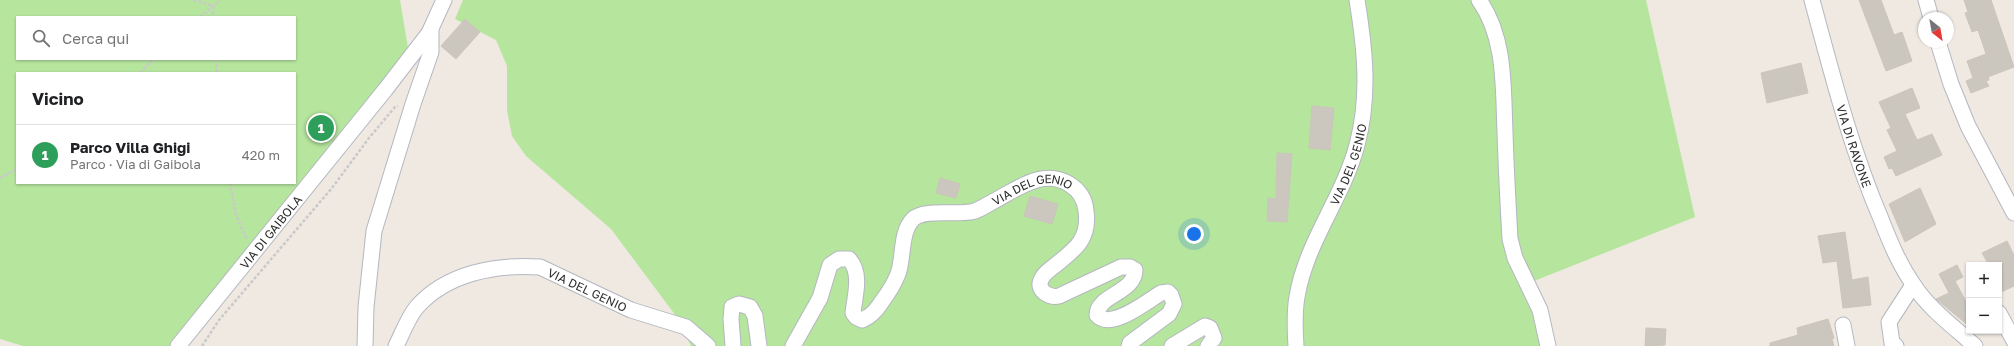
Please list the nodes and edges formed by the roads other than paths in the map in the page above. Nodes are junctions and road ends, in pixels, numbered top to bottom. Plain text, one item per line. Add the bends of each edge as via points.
1 (444, 0) edge
2 (1357, 0) edge
3 (1479, 0) edge
4 (1812, 0) edge
5 (1926, 0) edge
6 (1929, 12) edge
7 (431, 29) junction
8 (1940, 48) edge
9 (2014, 213) edge
10 (1913, 285) junction
11 (2002, 319) edge
12 (1843, 325) dead end
13 (2014, 341) edge
14 (1890, 345) edge
15 (178, 346) edge
16 (365, 346) edge
17 (396, 346) edge
18 (708, 346) edge
19 (733, 346) edge
20 (759, 346) edge
21 (792, 346) edge
22 (1129, 346) edge
23 (1172, 346) edge
24 (1208, 346) edge
25 (1296, 346) edge
26 (1548, 346) edge
27 (1847, 346) edge
28 (1975, 346) edge

1 - 7 street, VIA DI GAIBOLA
2 - 25 street, VIA DEL GENIO via 1366,75 1362,127 1350,168 1319,230 1302,274 1296,298
3 - 26 street via 1495,32 1502,67 1510,239 1514,258 1540,310
4 - 10 street, VIA DI RAVONE via 1869,191 1896,255
5 - 6 street
7 - 15 street, VIA DI GAIBOLA via 386,90
7 - 16 street via 431,52 412,104 374,231 366,307
8 - 9 street via 1968,126
10 - 14 street via 1888,322
10 - 28 street, VIA DI RAVONE
11 - 13 street
12 - 27 street
17 - 18 street, VIA DEL GENIO via 416,308 444,284 465,275 528,266 540,267 631,310 686,327
19 - 20 street via 732,307 740,304 750,308 755,316
21 - 22 street, VIA DEL GENIO via 820,298 830,265 839,259 849,259 855,266 857,272 853,313 856,318 862,320 870,317 899,273 907,228 914,218 925,213 975,211 1033,180 1044,177 1064,181 1077,190 1086,205 1088,222 1076,249 1044,274 1040,281 1046,294 1052,297 1059,296 1121,267 1130,266 1135,270 1135,278 1131,284 1103,304 1097,312 1102,320 1120,318 1161,293 1168,292 1171,295 1174,304 1169,314
23 - 24 street via 1205,326 1210,328 1214,338

